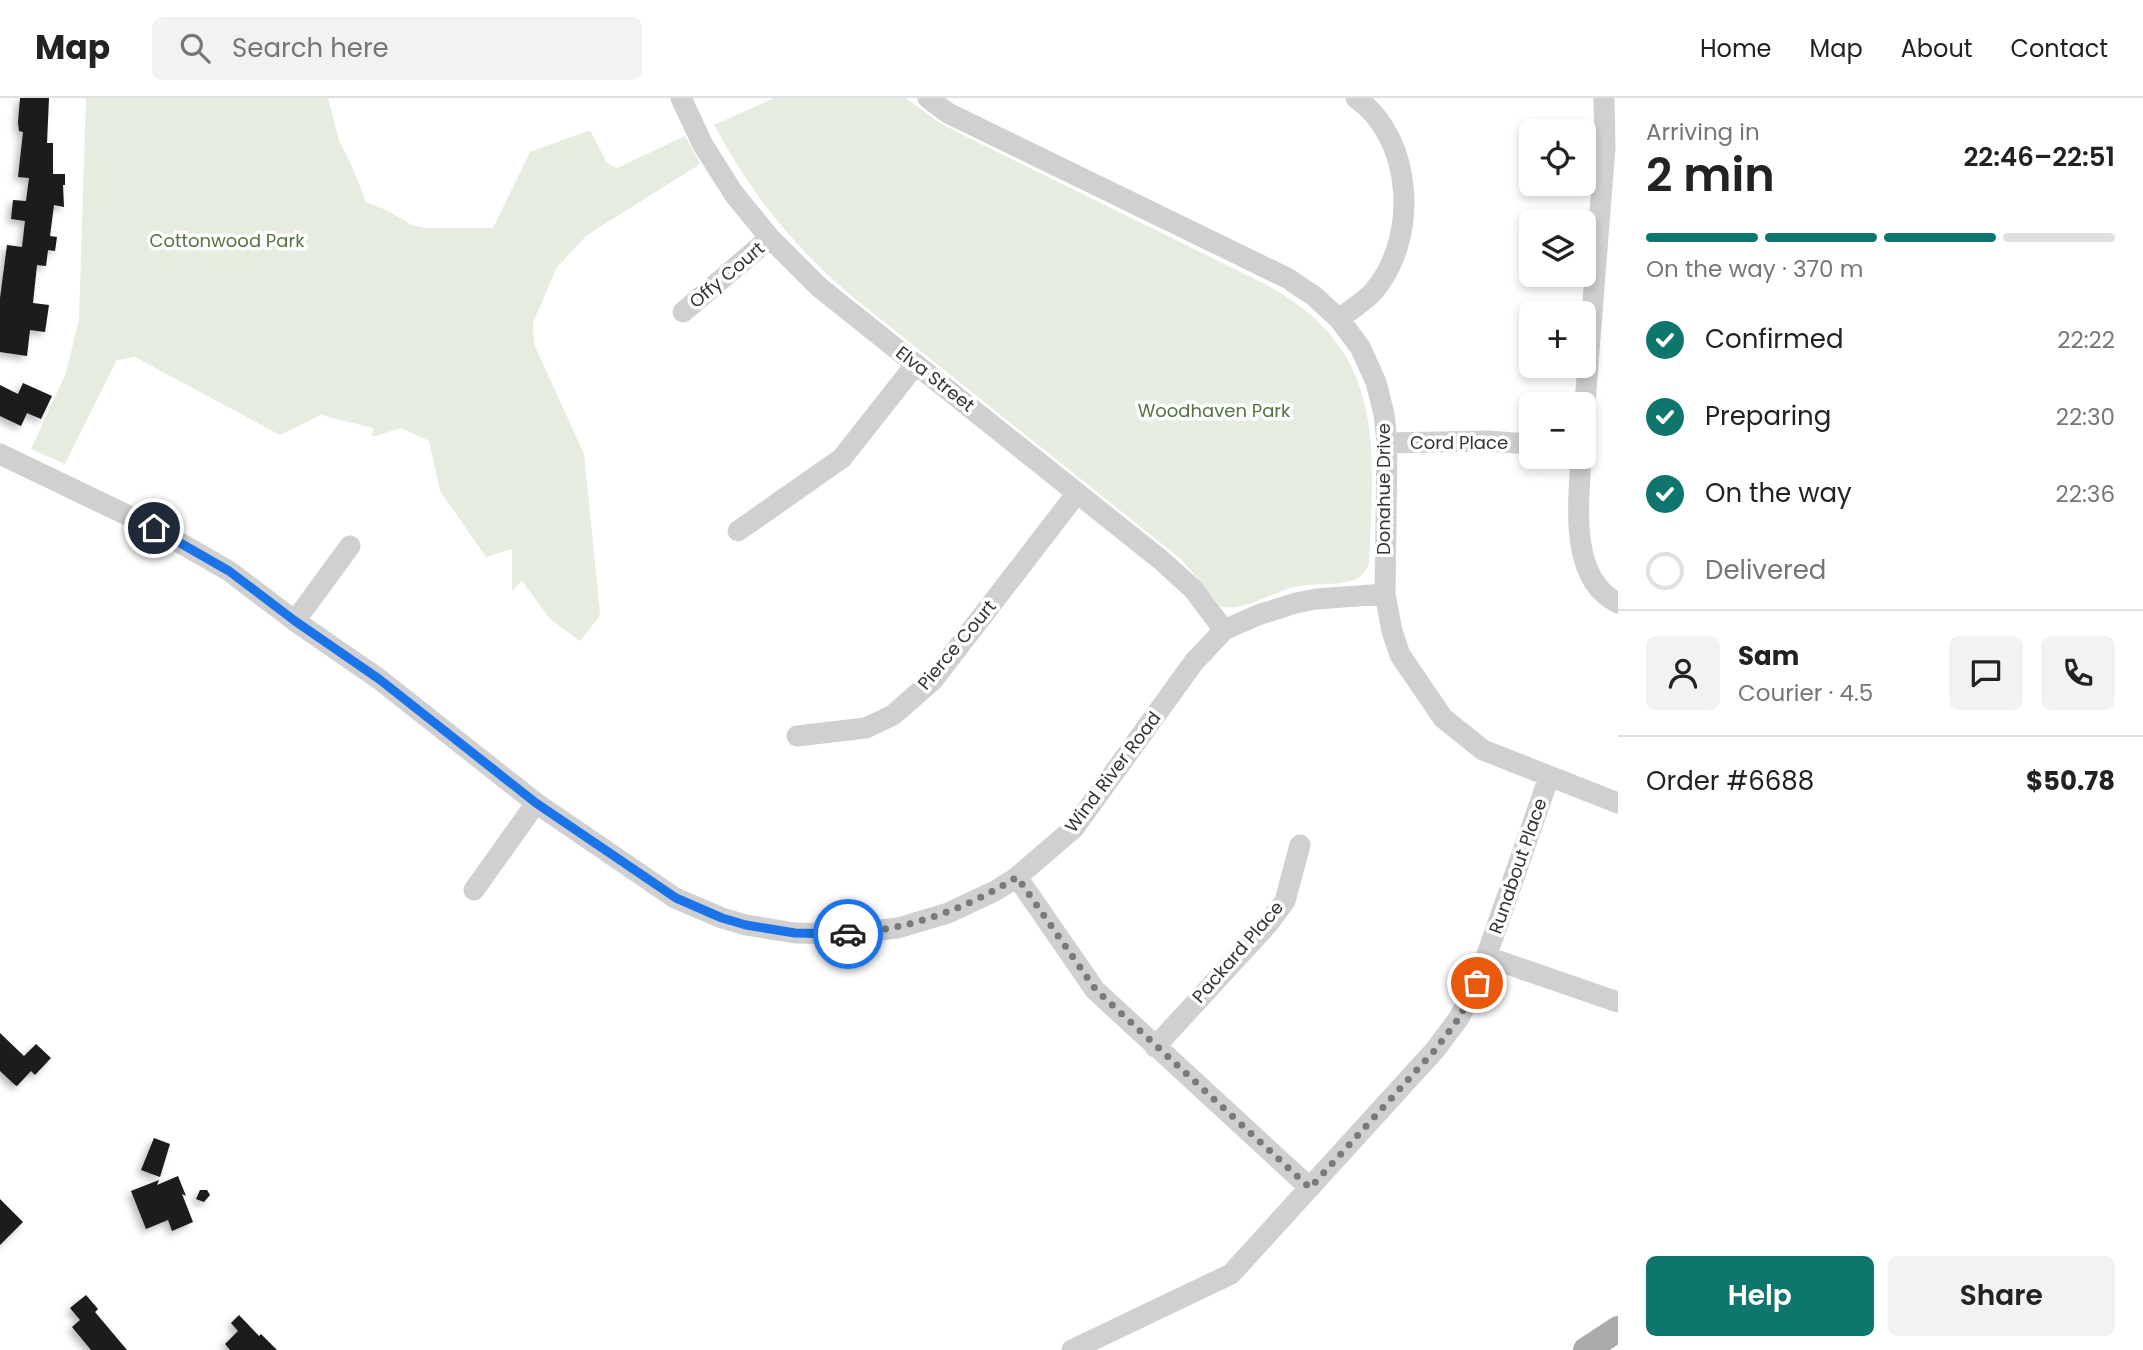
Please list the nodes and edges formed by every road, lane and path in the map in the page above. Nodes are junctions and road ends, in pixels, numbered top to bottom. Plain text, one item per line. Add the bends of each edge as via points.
1 (681, 98) edge
2 (928, 98) edge
3 (1356, 98) edge
4 (1604, 98) edge
5 (770, 239) junction
6 (683, 312) dead end
7 (1339, 319) junction
8 (916, 364) junction
9 (1586, 392) edge
10 (1387, 443) junction
11 (1519, 443) edge
12 (0, 454) edge
13 (1581, 469) edge
14 (1077, 493) junction
15 (738, 531) dead end
16 (350, 546) dead end
17 (1385, 594) junction
18 (1618, 603) edge
19 (295, 621) junction
20 (1224, 630) junction
21 (797, 736) dead end
22 (1549, 777) junction
23 (536, 803) junction
24 (1618, 803) edge
25 (1300, 845) dead end
26 (1017, 877) junction
27 (474, 890) dead end
28 (1487, 957) junction
29 (1618, 1002) edge
30 (1155, 1047) junction
31 (1310, 1188) junction
32 (1618, 1329) edge
33 (1072, 1350) edge
34 (1586, 1350) edge

1 - 5 street, Elva Street via 713,162
2 - 7 street, Donahue Drive via 948,113 1287,278
3 - 7 street via 1376,117 1392,146 1402,178 1404,211 1392,260 1373,292
4 - 9 street via 1605,147
5 - 6 street, Offy Court
5 - 8 street, Elva Street via 819,287
7 - 10 street, Donahue Drive via 1360,347 1376,382
8 - 14 street, Elva Street
8 - 15 street via 842,458
10 - 11 street, Cord Place
10 - 17 street, Donahue Drive
12 - 19 street, Wind River Road via 154,528 229,571
13 - 18 street via 1583,556 1595,582
14 - 20 street, Elva Street via 1161,559 1193,589
14 - 21 street, Pierce Court via 933,680 893,715 866,728
16 - 19 street
17 - 20 street, Wind River Road via 1296,603
17 - 22 street, Donahue Drive via 1400,655 1443,718 1483,750
19 - 23 street, Wind River Road via 379,679
20 - 26 street, Wind River Road via 1194,662 1074,828
22 - 24 street, Donahue Drive
22 - 28 street, Runabout Place
23 - 26 street, Wind River Road via 676,898 722,918 771,930 834,935 898,928 948,913
23 - 27 street
25 - 30 street, Packard Place via 1285,901
26 - 30 street via 1096,990
28 - 29 street
28 - 31 street, Runabout Place via 1459,1018 1435,1050
30 - 31 street
31 - 33 street, Runabout Place via 1231,1273
32 - 34 main road

